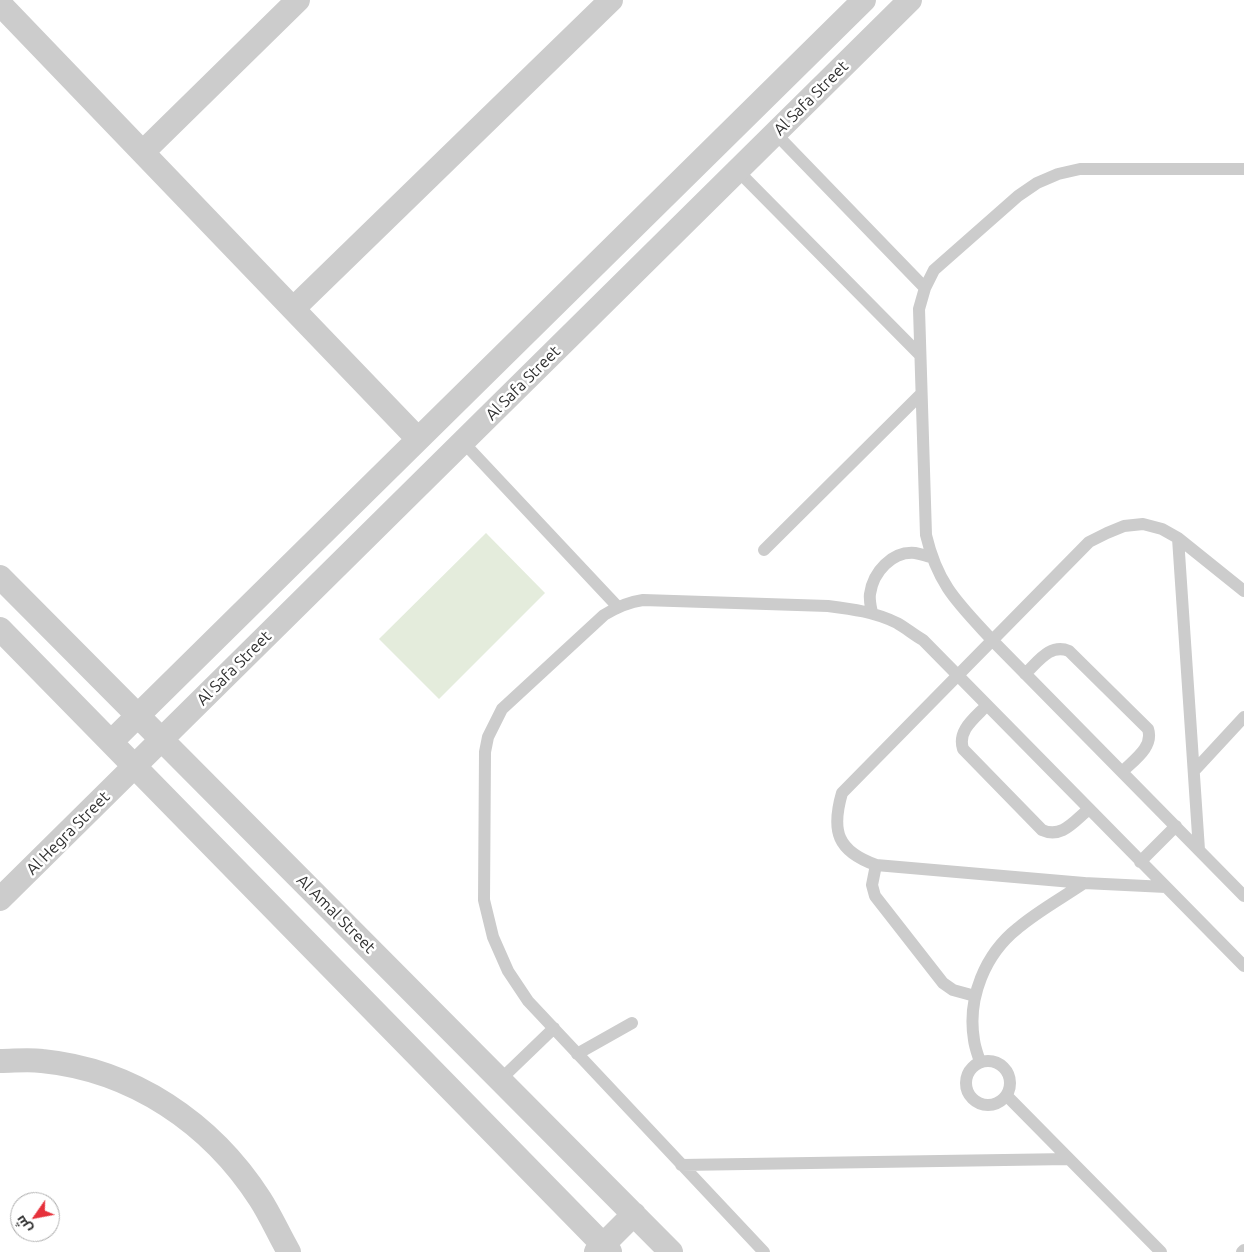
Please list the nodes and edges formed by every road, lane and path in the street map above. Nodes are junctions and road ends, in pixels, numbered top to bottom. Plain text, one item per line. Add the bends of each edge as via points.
1 (298, 0) edge
2 (611, 0) edge
3 (864, 0) edge
4 (910, 0) edge
5 (0, 4) edge
6 (775, 134) junction
7 (143, 152) junction
8 (1244, 169) edge
9 (738, 171) junction
10 (925, 288) junction
11 (293, 308) junction
12 (920, 355) junction
13 (921, 394) junction
14 (418, 439) junction
15 (463, 442) junction
16 (1178, 538) junction
17 (764, 550) dead end
18 (931, 557) junction
19 (0, 577) edge
20 (1244, 591) edge
21 (618, 606) junction
22 (872, 613) junction
23 (0, 629) edge
24 (993, 641) junction
25 (1025, 674) junction
26 (958, 676) junction
27 (987, 705) junction
28 (138, 715) junction
29 (1244, 718) edge
30 (162, 739) junction
31 (111, 742) junction
32 (135, 766) junction
33 (1194, 771) junction
34 (1122, 772) junction
35 (1089, 809) junction
36 (1176, 826) junction
37 (1199, 850) junction
38 (1140, 862) junction
39 (876, 865) junction
40 (1084, 883) junction
41 (1166, 887) junction
42 (1244, 896) edge
43 (0, 899) edge
44 (1243, 963) edge
45 (975, 996) junction
46 (632, 1023) dead end
47 (554, 1028) junction
48 (577, 1054) junction
49 (0, 1062) edge
50 (980, 1062) junction
51 (500, 1080) junction
52 (1007, 1096) junction
53 (1069, 1159) junction
54 (681, 1165) junction
55 (634, 1214) junction
56 (603, 1250) edge
57 (289, 1252) edge
58 (671, 1252) edge
59 (764, 1252) edge
60 (1161, 1252) edge

1 - 7 street
2 - 11 street
3 - 14 street, Al Safa Street
4 - 6 street, Al Safa Street
5 - 7 street
6 - 9 street, Al Safa Street
6 - 10 lane
7 - 11 street
8 - 10 lane via 1080,169 1058,174 1018,196 934,270
9 - 12 lane
9 - 15 street, Al Safa Street
10 - 12 lane via 919,309
11 - 14 street
12 - 13 lane
13 - 17 lane
13 - 18 lane via 926,535
14 - 28 street, Al Safa Street
15 - 21 lane
15 - 30 street, Al Safa Street
16 - 20 lane
16 - 24 lane via 1143,524 1106,532 1089,542
16 - 33 lane
18 - 22 lane via 914,553 897,556 883,566 873,580 869,596
18 - 24 lane via 941,580 956,601
19 - 28 street, Al Amal Street
21 - 22 lane via 643,600 828,606
21 - 47 lane via 604,614 502,709 488,737 485,752 484,900 493,937 508,970 528,1001
22 - 26 lane via 897,623 923,640
23 - 31 street
24 - 25 lane
24 - 26 lane
25 - 34 lane
25 - 34 lane via 1049,650 1063,648 1148,729 1147,746
26 - 27 lane
26 - 39 lane via 842,793 836,813 837,831 845,847 859,859
27 - 35 lane
27 - 35 lane via 964,730 963,749 1036,824 1042,830 1056,834
28 - 30 street, Al Amal Street
28 - 31 street, Al Safa Street
29 - 33 lane
30 - 32 street, Al Safa Street
30 - 51 street, Al Amal Street
31 - 32 street
32 - 43 street, Al Hegra Street
32 - 56 street
33 - 37 lane
34 - 36 lane
35 - 38 lane
36 - 37 lane
36 - 38 lane
37 - 42 lane
38 - 41 lane
39 - 40 lane
39 - 45 lane via 872,886 875,896 943,983 953,990
40 - 41 lane
40 - 45 lane via 1017,928 998,947 984,970
41 - 44 lane
45 - 50 lane via 972,1018
46 - 48 lane
47 - 48 lane
47 - 51 lane
48 - 54 lane
49 - 57 street via 41,1061 90,1069 136,1086 172,1107 206,1134 235,1165 260,1199
50 - 52 lane via 996,1062 1008,1073 1010,1088
50 - 52 lane via 967,1076 968,1094 974,1101 992,1106
51 - 55 street, Al Amal Street
52 - 53 lane
53 - 54 lane
53 - 60 lane
54 - 59 lane
55 - 56 street
55 - 58 street, Al Amal Street

